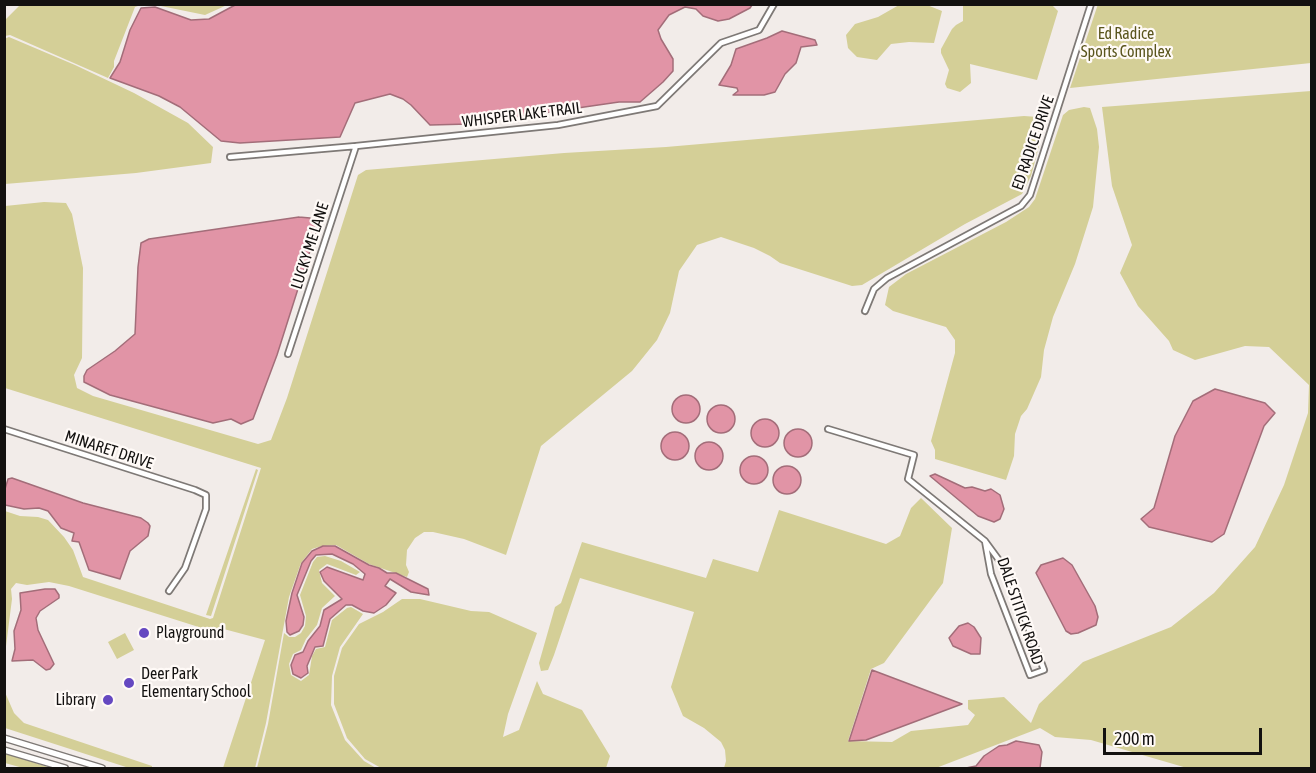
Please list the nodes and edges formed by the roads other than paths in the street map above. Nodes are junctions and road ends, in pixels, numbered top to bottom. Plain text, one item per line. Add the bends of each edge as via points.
1 (774, 4) edge
2 (1091, 4) edge
3 (356, 146) junction
4 (230, 157) dead end
5 (865, 311) dead end
6 (288, 354) dead end
7 (4, 429) edge
8 (828, 429) dead end
9 (985, 541) junction
10 (169, 591) dead end
11 (4, 738) edge
12 (4, 750) edge
13 (65, 768) edge
14 (102, 768) edge

1 - 3 street, WHISPER LAKE TRAIL via 759,30 721,43 657,106 558,125
2 - 5 street, ED RADICE DRIVE via 1030,195 1021,206 887,278 874,289
3 - 4 street, WHISPER LAKE TRAIL
3 - 6 street, LUCKY ME LANE
7 - 10 street, MINARET DRIVE via 206,495 206,509 185,568
8 - 9 street, DALE STITICK ROAD via 914,455 908,479
9 - 9 street, DALE STITICK ROAD via 991,574 1030,675 1044,670 1007,571
11 - 14 street
12 - 13 street

